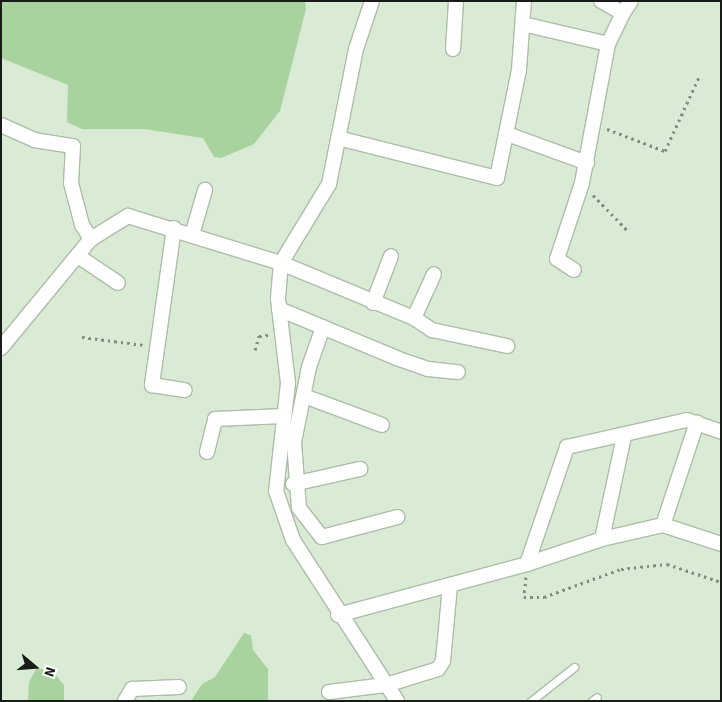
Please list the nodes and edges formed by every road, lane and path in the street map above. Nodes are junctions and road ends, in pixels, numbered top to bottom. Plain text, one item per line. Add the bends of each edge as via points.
1 (372, 1) edge
2 (456, 1) edge
3 (524, 1) edge
4 (601, 1) edge
5 (631, 1) edge
6 (623, 13) junction
7 (523, 24) junction
8 (608, 44) junction
9 (453, 49) dead end
10 (700, 75) dead end
11 (594, 124) junction
12 (1, 125) edge
13 (510, 135) junction
14 (338, 138) junction
15 (586, 163) junction
16 (582, 183) junction
17 (205, 190) dead end
18 (174, 228) junction
19 (628, 231) dead end
20 (192, 235) junction
21 (91, 239) junction
22 (78, 256) junction
23 (391, 256) dead end
24 (281, 263) junction
25 (574, 270) dead end
26 (434, 274) dead end
27 (118, 283) dead end
28 (373, 303) junction
29 (279, 309) junction
30 (414, 318) junction
31 (323, 327) junction
32 (282, 334) junction
33 (82, 337) dead end
34 (506, 346) dead end
35 (1, 348) edge
36 (159, 348) junction
37 (255, 350) dead end
38 (458, 372) dead end
39 (185, 390) dead end
40 (304, 396) junction
41 (284, 416) junction
42 (697, 422) junction
43 (382, 425) dead end
44 (721, 432) edge
45 (624, 436) junction
46 (207, 452) dead end
47 (360, 469) dead end
48 (294, 484) junction
49 (396, 517) dead end
50 (663, 525) junction
51 (602, 539) junction
52 (721, 544) edge
53 (527, 564) junction
54 (721, 582) edge
55 (450, 586) junction
56 (524, 596) dead end
57 (338, 615) junction
58 (574, 668) dead end
59 (386, 685) junction
60 (179, 687) dead end
61 (329, 692) dead end
62 (125, 701) edge
63 (397, 701) edge
64 (531, 701) edge

1 - 14 street
2 - 9 street
3 - 7 street
4 - 6 street
5 - 6 street
6 - 8 street
7 - 8 street
7 - 13 street
8 - 11 street
10 - 11 path via 665,151
11 - 15 street
12 - 21 street via 34,140 73,146 71,183 82,226
13 - 14 street via 496,178
13 - 15 street
14 - 24 street via 326,191
15 - 16 street
16 - 19 path
16 - 25 street via 558,258
17 - 20 street
18 - 20 street
18 - 21 street via 128,216
18 - 36 street
20 - 24 street
21 - 22 street
22 - 27 street
22 - 35 street
23 - 28 street
24 - 28 street
24 - 29 street
26 - 30 street
28 - 30 street
29 - 31 street
29 - 32 street
30 - 34 street via 432,330
31 - 38 street via 428,369
31 - 40 street
32 - 37 path via 259,336
32 - 41 street via 288,372
33 - 36 path
36 - 39 street via 153,386
40 - 43 street
40 - 48 street via 294,442
41 - 46 street via 215,418
41 - 57 street via 276,499 293,540
42 - 44 street
42 - 45 street via 687,420
42 - 50 street
45 - 51 street
45 - 53 street via 567,447
47 - 48 street
48 - 49 street via 298,508 322,537
50 - 51 street
50 - 52 street
51 - 53 street
53 - 55 street
54 - 56 path via 666,564 621,569 544,597
55 - 57 street
55 - 59 street via 441,665
57 - 59 street
58 - 64 lane
59 - 61 street
59 - 63 street
60 - 62 street via 132,689

